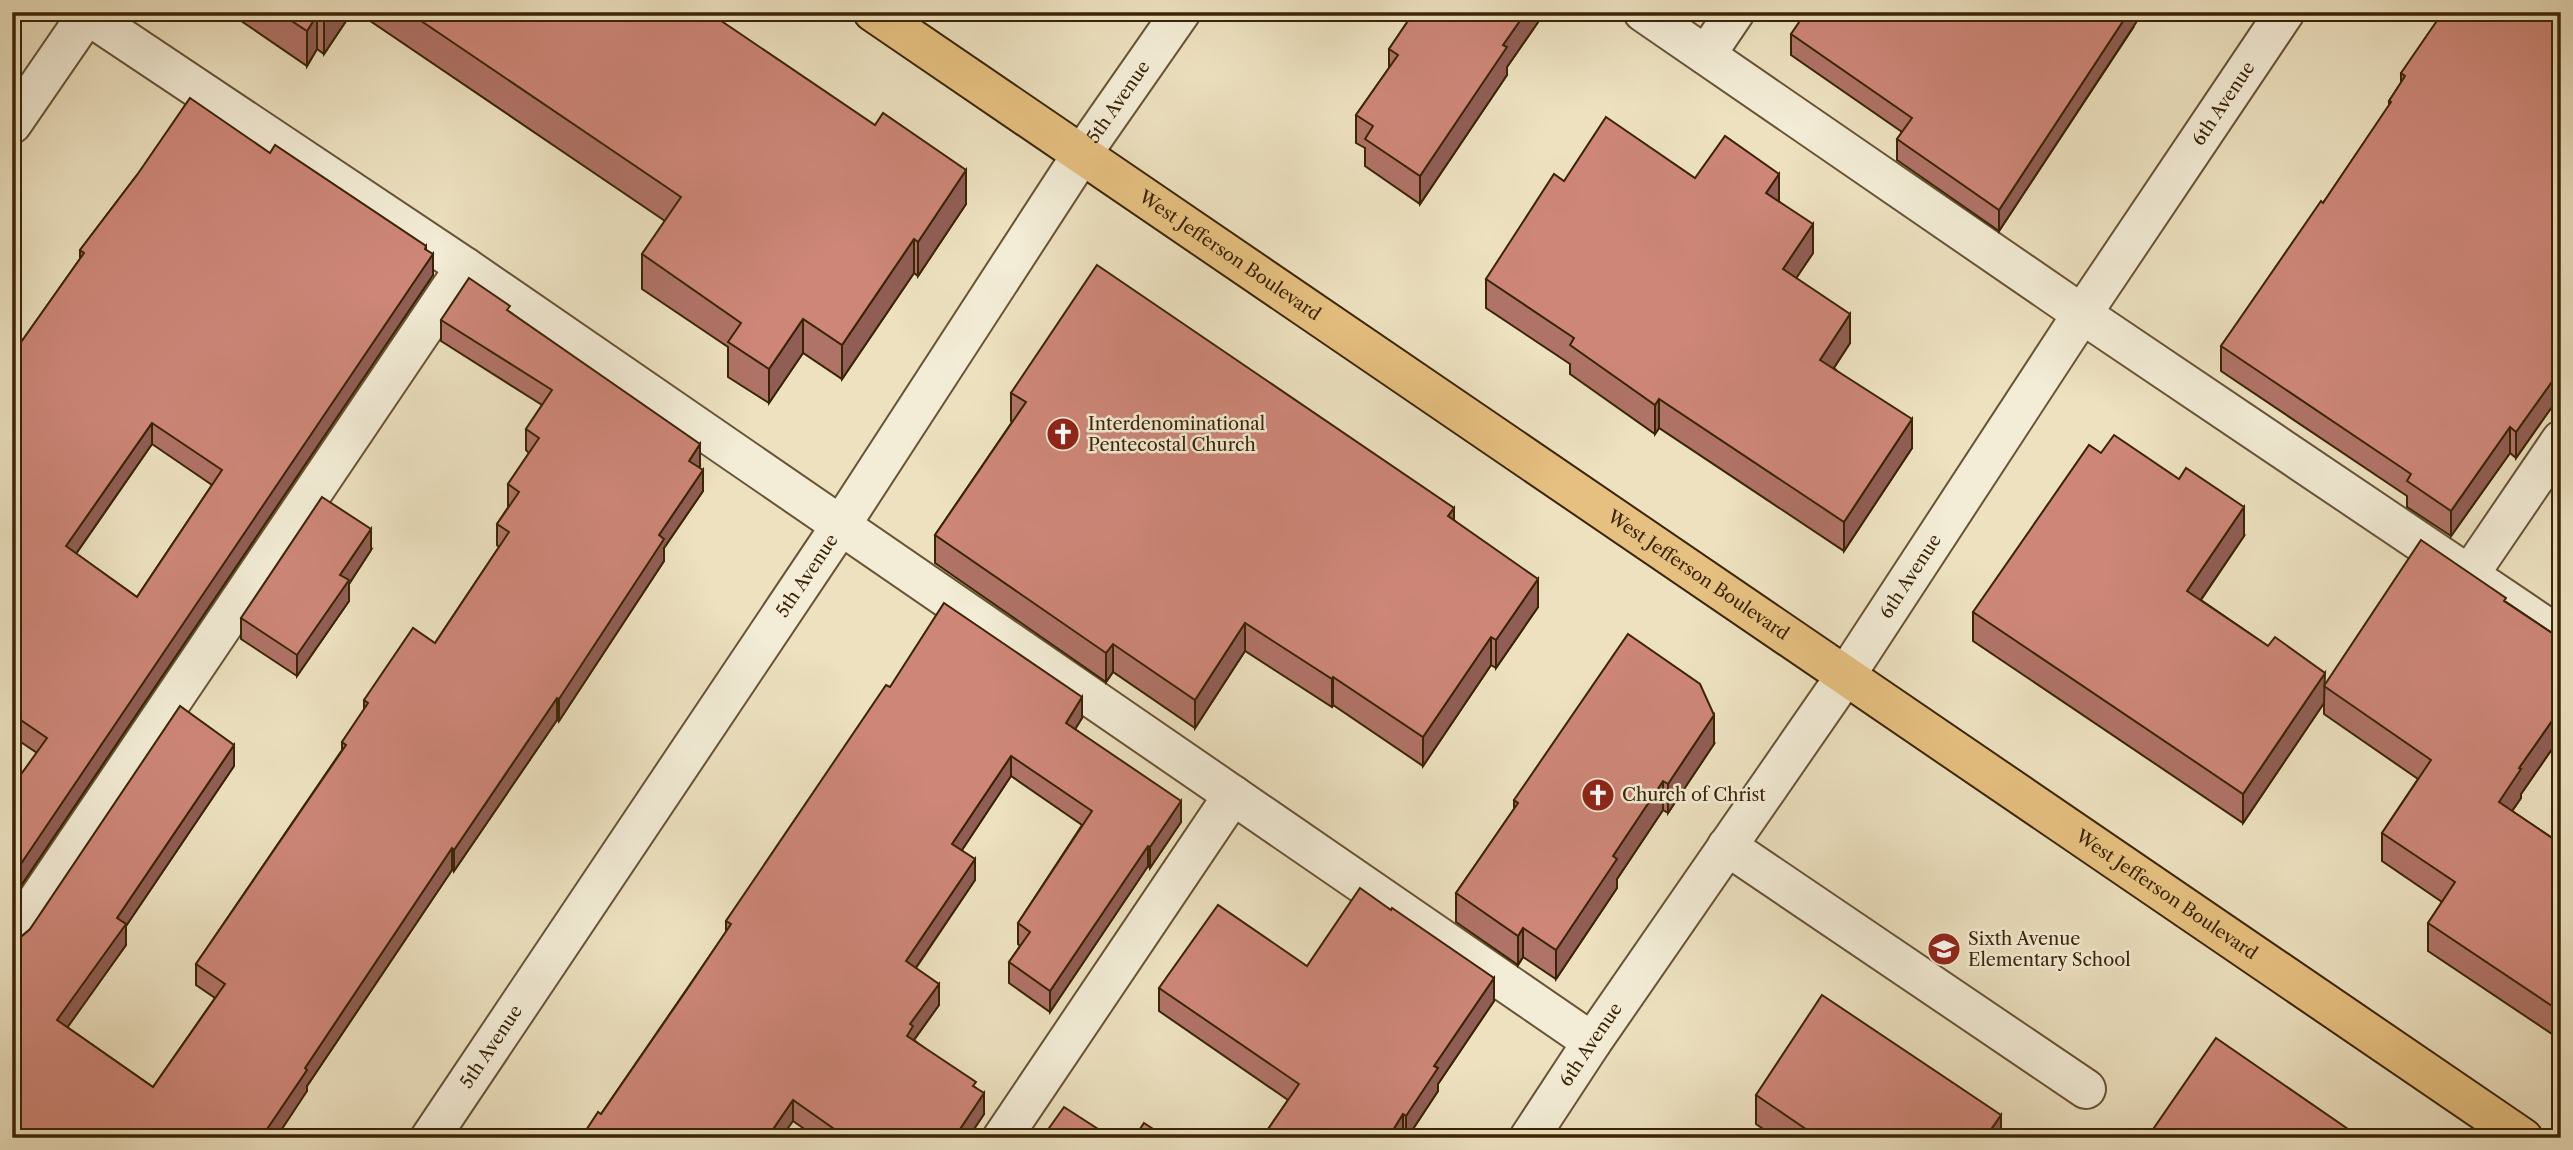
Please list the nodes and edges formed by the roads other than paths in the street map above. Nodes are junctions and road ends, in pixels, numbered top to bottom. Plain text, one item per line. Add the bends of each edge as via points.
1 (873, 12) edge
2 (1181, 12) edge
3 (1643, 12) edge
4 (1735, 12) edge
5 (2286, 12) edge
6 (86, 13) edge
7 (1706, 55) junction
8 (12, 124) edge
9 (1082, 154) junction
10 (465, 267) junction
11 (2082, 314) junction
12 (2561, 440) edge
13 (841, 525) junction
14 (2469, 575) junction
15 (2561, 637) edge
16 (1846, 675) junction
17 (1233, 795) junction
18 (1727, 846) junction
19 (12, 938) edge
20 (1592, 1042) junction
21 (2086, 1088) dead end
22 (430, 1138) edge
23 (1002, 1138) edge
24 (1529, 1138) edge
25 (2523, 1138) edge

1 - 9 main road, West Jefferson Boulevard
2 - 9 street, 5th Avenue
3 - 7 street
4 - 7 street
5 - 11 street, 6th Avenue
6 - 8 street
6 - 10 street
7 - 11 street
9 - 13 street, 5th Avenue
9 - 16 main road, West Jefferson Boulevard
10 - 13 street
10 - 19 street
11 - 14 street
11 - 16 street, 6th Avenue
12 - 14 street
13 - 17 street
13 - 22 street, 5th Avenue
14 - 15 street
16 - 18 street, 6th Avenue
16 - 25 main road, West Jefferson Boulevard
17 - 20 street
17 - 23 street
18 - 20 street, 6th Avenue
18 - 21 street
20 - 24 street, 6th Avenue

